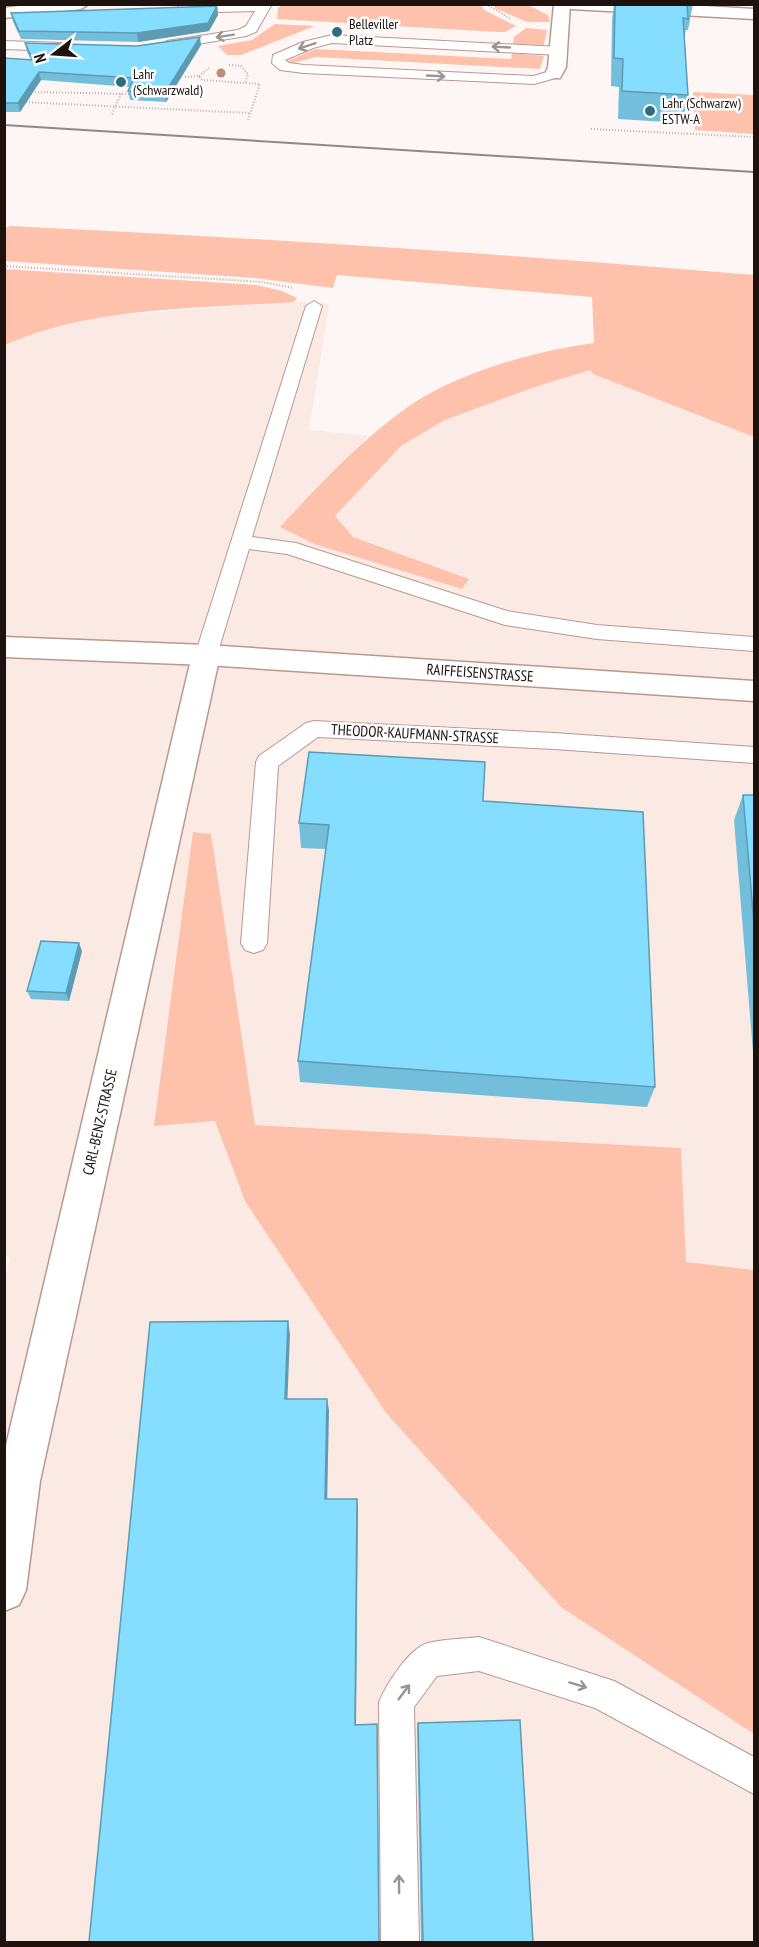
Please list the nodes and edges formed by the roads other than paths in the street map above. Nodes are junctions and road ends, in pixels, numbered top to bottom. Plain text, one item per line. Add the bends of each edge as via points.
1 (562, 4) edge
2 (571, 4) edge
3 (604, 5) edge
4 (266, 6) edge
5 (88, 8) edge
6 (165, 9) edge
7 (754, 14) edge
8 (4, 15) edge
9 (4, 45) edge
10 (75, 47) edge
11 (150, 47) edge
12 (559, 51) junction
13 (554, 74) joint
14 (314, 306) road end
15 (241, 542) junction
16 (754, 644) edge
17 (4, 647) edge
18 (206, 655) junction
19 (754, 691) edge
20 (754, 755) edge
21 (254, 943) dead end
22 (4, 1590) edge
23 (754, 1776) edge
24 (400, 1942) edge

1 - 12 street
2 - 3 street
3 - 7 street
4 - 6 lane
4 -> 11 lane via 251,29 241,33
5 - 8 street
9 - 10 lane
12 - 13 street
12 -> 13 lane via 332,39 278,58 285,67 316,69 534,80
14 - 15 lane
15 - 16 lane via 289,548 505,618 597,632
15 - 18 lane
17 - 18 street, RAIFFEISENSTRASSE
18 - 19 street, RAIFFEISENSTRASSE
18 - 22 street, CARL-BENZ-STRASSE via 19,1481
20 - 21 lane, THEODOR-KAUFMANN-STRASSE via 314,729 267,762
24 -> 23 lane via 396,1701 428,1659 479,1654 602,1693

